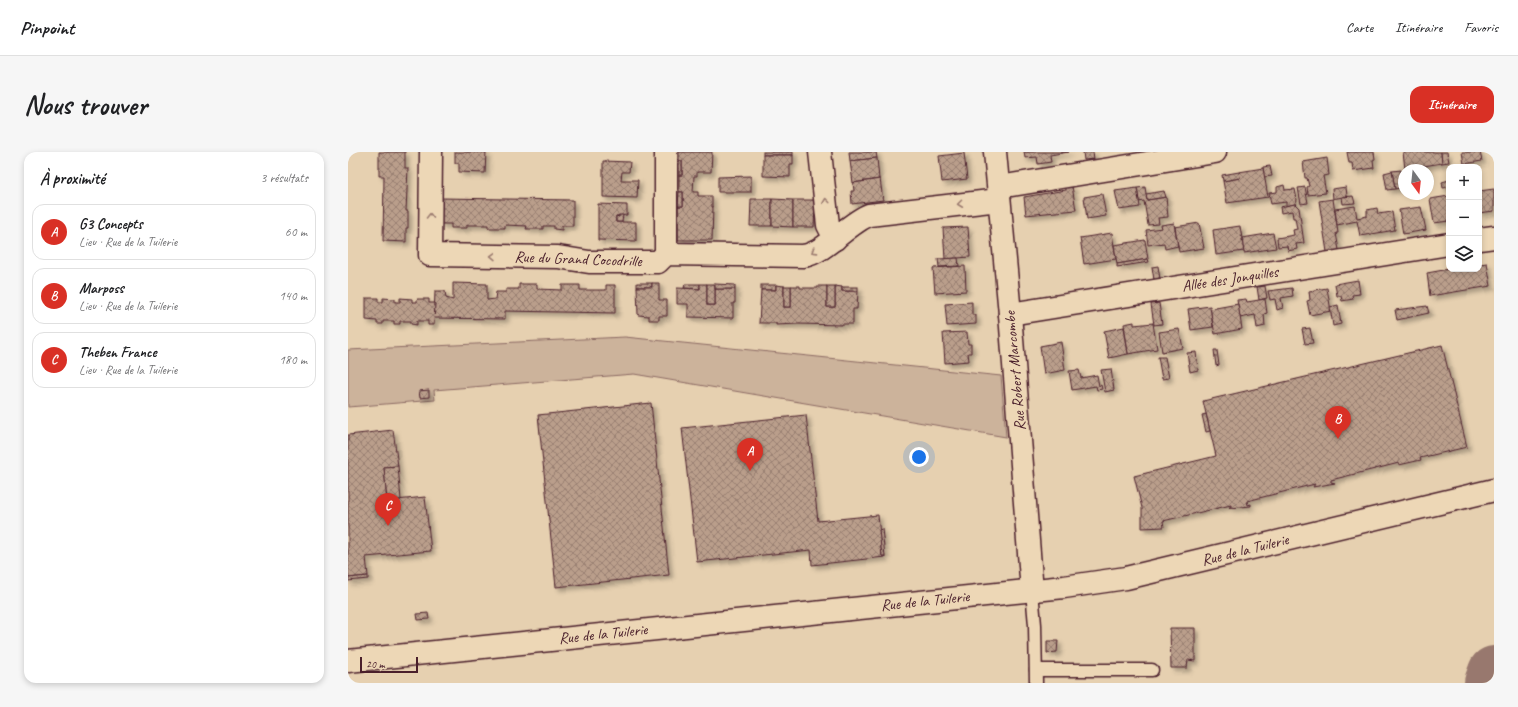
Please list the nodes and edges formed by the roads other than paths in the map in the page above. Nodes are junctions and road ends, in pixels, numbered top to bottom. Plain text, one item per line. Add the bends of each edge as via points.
1 (431, 152) edge
2 (666, 152) edge
3 (820, 152) edge
4 (995, 152) edge
5 (1215, 152) edge
6 (999, 194) junction
7 (1494, 237) edge
8 (835, 239) junction
9 (1482, 239) edge
10 (1446, 244) edge
11 (666, 254) junction
12 (1010, 314) junction
13 (1494, 490) edge
14 (1032, 591) junction
15 (348, 661) edge
16 (1036, 670) junction
17 (1152, 670) dead end
18 (1036, 683) edge

11 -> 1 street, Rue du Grand Cocodrille via 658,262 589,262 558,257 430,255
2 - 11 street
8 -> 3 street via 828,225
4 - 6 street, Rue Robert Marcombe
5 - 6 street, Rue du Grand Cocodrille
6 -> 8 street, Rue du Grand Cocodrille via 869,215
6 - 12 street, Rue Robert Marcombe
7 - 9 street
8 -> 11 street, Rue du Grand Cocodrille via 803,256
10 - 12 street, Allée des Jonquilles
12 - 14 street, Rue Robert Marcombe
13 - 14 street, Rue de la Tuilerie via 1126,578
14 - 15 street, Rue de la Tuilerie
14 - 16 lane
16 - 17 lane
16 - 18 lane

